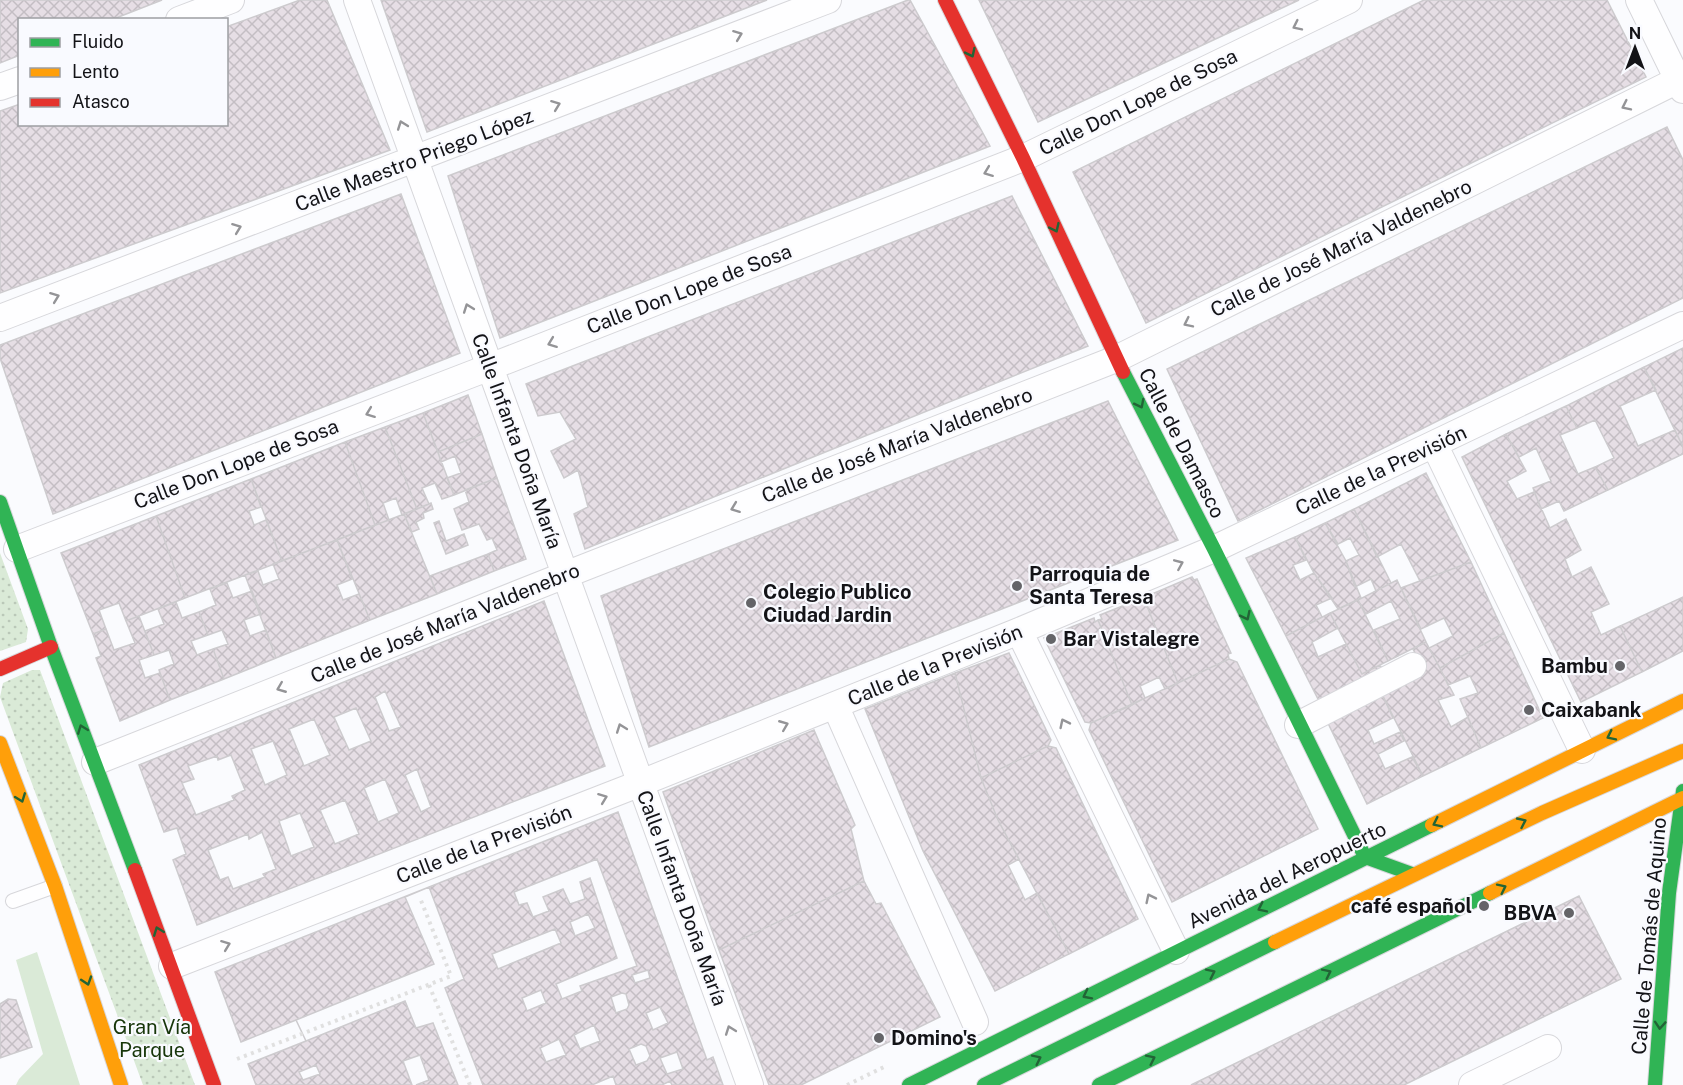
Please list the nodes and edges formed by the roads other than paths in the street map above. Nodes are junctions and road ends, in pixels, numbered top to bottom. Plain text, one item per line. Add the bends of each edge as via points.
1 (231, 0) edge
2 (357, 0) edge
3 (828, 0) edge
4 (945, 0) edge
5 (1349, 0) edge
6 (1640, 0) edge
7 (184, 18) edge
8 (18, 81) edge
9 (1681, 85) edge
10 (0, 87) edge
11 (1023, 158) junction
12 (415, 160) junction
13 (0, 318) edge
14 (1683, 325) edge
15 (1116, 358) junction
16 (490, 367) junction
17 (1434, 444) junction
18 (0, 502) edge
19 (17, 549) junction
20 (1214, 549) junction
21 (565, 575) junction
22 (1019, 631) junction
23 (51, 647) junction
24 (1413, 666) dead end
25 (0, 669) edge
26 (1683, 701) edge
27 (835, 705) junction
28 (1298, 725) junction
29 (0, 743) edge
30 (1582, 750) junction
31 (1683, 751) edge
32 (95, 762) junction
33 (641, 783) junction
34 (1682, 796) edge
35 (1365, 858) junction
36 (1412, 874) junction
37 (55, 886) junction
38 (1676, 893) edge
39 (13, 901) dead end
40 (1176, 951) junction
41 (172, 966) junction
42 (975, 1022) dead end
43 (1548, 1048) dead end
44 (121, 1085) edge
45 (214, 1085) edge
46 (750, 1085) edge
47 (909, 1085) edge
48 (984, 1085) edge
49 (1099, 1085) edge
50 (1472, 1085) edge
51 (1655, 1085) edge

1 - 7 street
12 -> 2 street, Calle Infanta Doña María
12 -> 3 street, Calle Maestro Priego López
4 -> 11 main road, Calle de Damasco
5 -> 11 street, Calle Don Lope de Sosa
6 - 9 street
8 - 10 street
9 -> 15 street, Calle de José María Valdenebro
11 -> 15 main road, Calle de Damasco
11 -> 16 street, Calle Don Lope de Sosa
13 -> 12 street, Calle Maestro Priego López
16 -> 12 street, Calle Infanta Doña María
14 - 17 street, Calle de la Previsión
15 -> 20 main road, Calle de Damasco
15 -> 21 street, Calle de José María Valdenebro
16 -> 19 street, Calle Don Lope de Sosa
16 - 21 street, Calle Infanta Doña María
17 - 20 street, Calle de la Previsión
17 - 30 street
18 - 19 main road
19 - 23 main road
22 -> 20 street, Calle de la Previsión
20 -> 28 main road, Calle de Damasco
21 -> 32 street, Calle de José María Valdenebro
33 -> 21 street, Calle Infanta Doña María
22 - 27 street, Calle de la Previsión
40 -> 22 street
23 - 25 main road
32 -> 23 main road
24 - 28 street
26 -> 30 main road, Avenida del Aeropuerto
33 -> 27 street, Calle de la Previsión
27 - 42 street
28 - 35 main road, Calle de Damasco
29 -> 37 main road
30 -> 35 main road, Avenida del Aeropuerto
36 -> 31 main road
41 -> 32 main road
41 -> 33 street, Calle de la Previsión
46 -> 33 street, Calle Infanta Doña María
34 - 38 main road, Calle de Tomás de Aquino
49 -> 34 main road
35 - 36 main road
35 -> 40 main road, Avenida del Aeropuerto
48 -> 36 main road
37 - 39 lane
37 -> 44 main road
38 -> 51 main road, Calle de Tomás de Aquino
40 -> 47 main road, Avenida del Aeropuerto
41 - 45 main road
43 - 50 street

